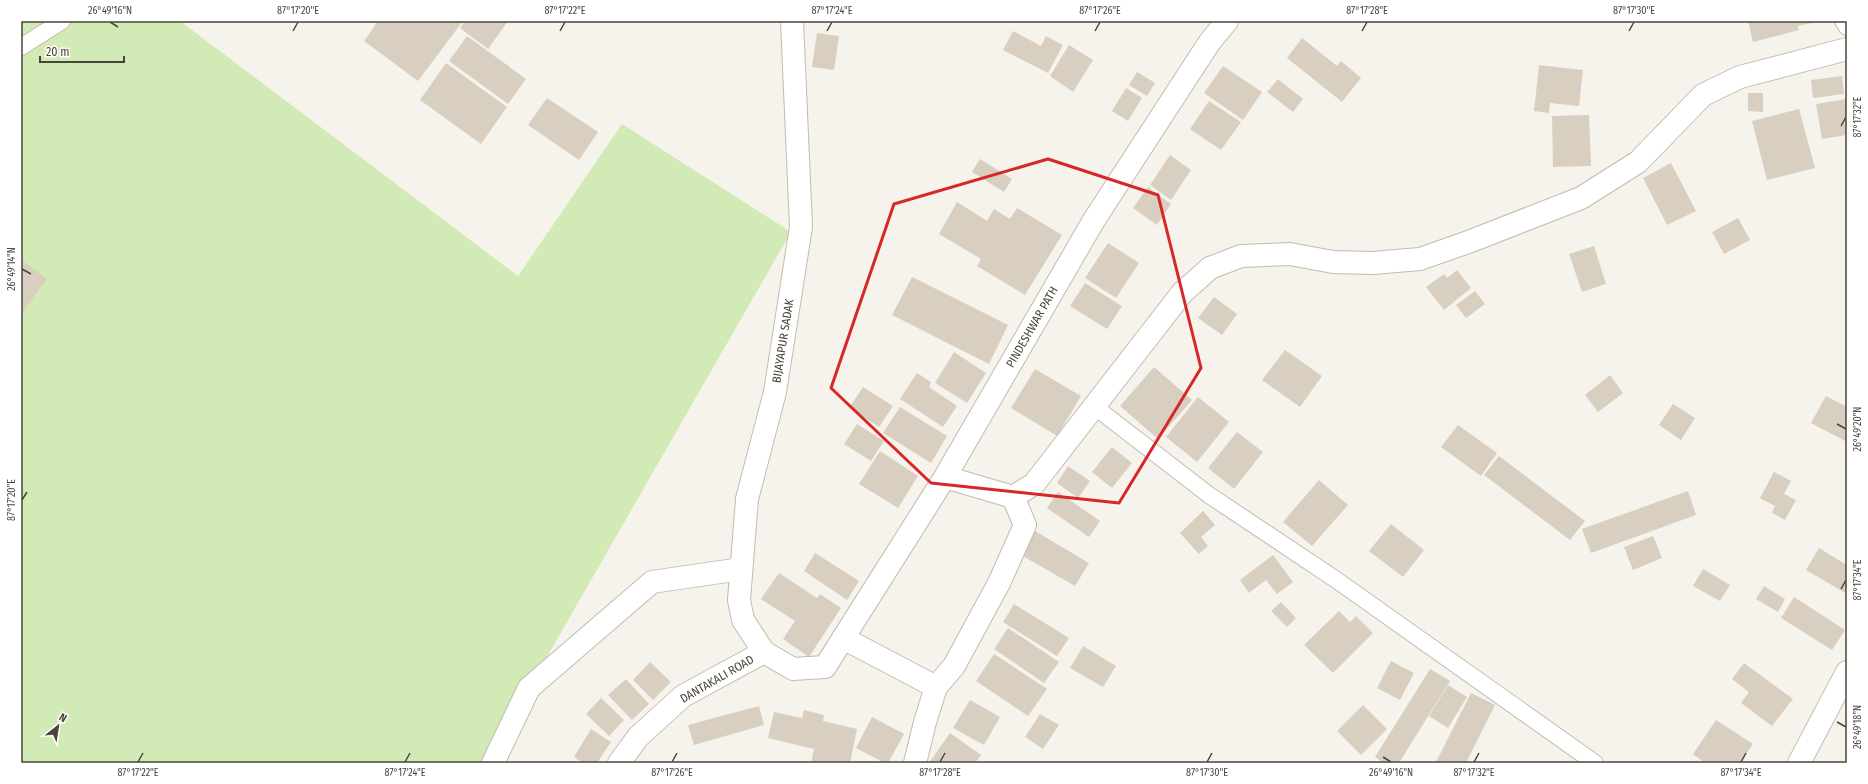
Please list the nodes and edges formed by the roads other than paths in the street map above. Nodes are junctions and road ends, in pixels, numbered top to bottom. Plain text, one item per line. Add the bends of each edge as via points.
1 (62, 21) edge
2 (792, 21) edge
3 (1227, 21) edge
4 (1843, 21) edge
5 (1847, 27) edge
6 (21, 47) edge
7 (1847, 49) edge
8 (1095, 407) junction
9 (945, 477) junction
10 (1013, 497) junction
11 (741, 569) junction
12 (843, 638) junction
13 (764, 652) junction
14 (1847, 672) edge
15 (936, 687) junction
16 (494, 763) edge
17 (620, 763) edge
18 (915, 763) edge
19 (1595, 763) edge
20 (1798, 763) edge

1 - 6 lane
2 - 11 street, BIJAYAPUR SADAK via 801,227 775,392 747,499
3 - 9 street, PINDESHWAR PATH via 1209,43 1094,220
4 - 5 lane
7 - 8 street via 1740,77 1703,95 1638,162 1580,198 1420,259 1373,264 1333,262 1290,254 1241,256 1210,268 1182,293
8 - 10 street via 1034,484
8 - 19 lane via 1210,495 1335,579
9 - 10 street
9 - 12 street, PINDESHWAR PATH
10 - 15 street via 1025,525 999,583 954,666
11 - 13 street, BIJAYAPUR SADAK via 739,600 742,620
11 - 16 street via 652,582 528,688
12 - 13 street, DANTAKALI ROAD via 825,667 793,669
12 - 15 street
13 - 17 street, DANTAKALI ROAD via 683,696 638,738
14 - 20 street
15 - 18 street

